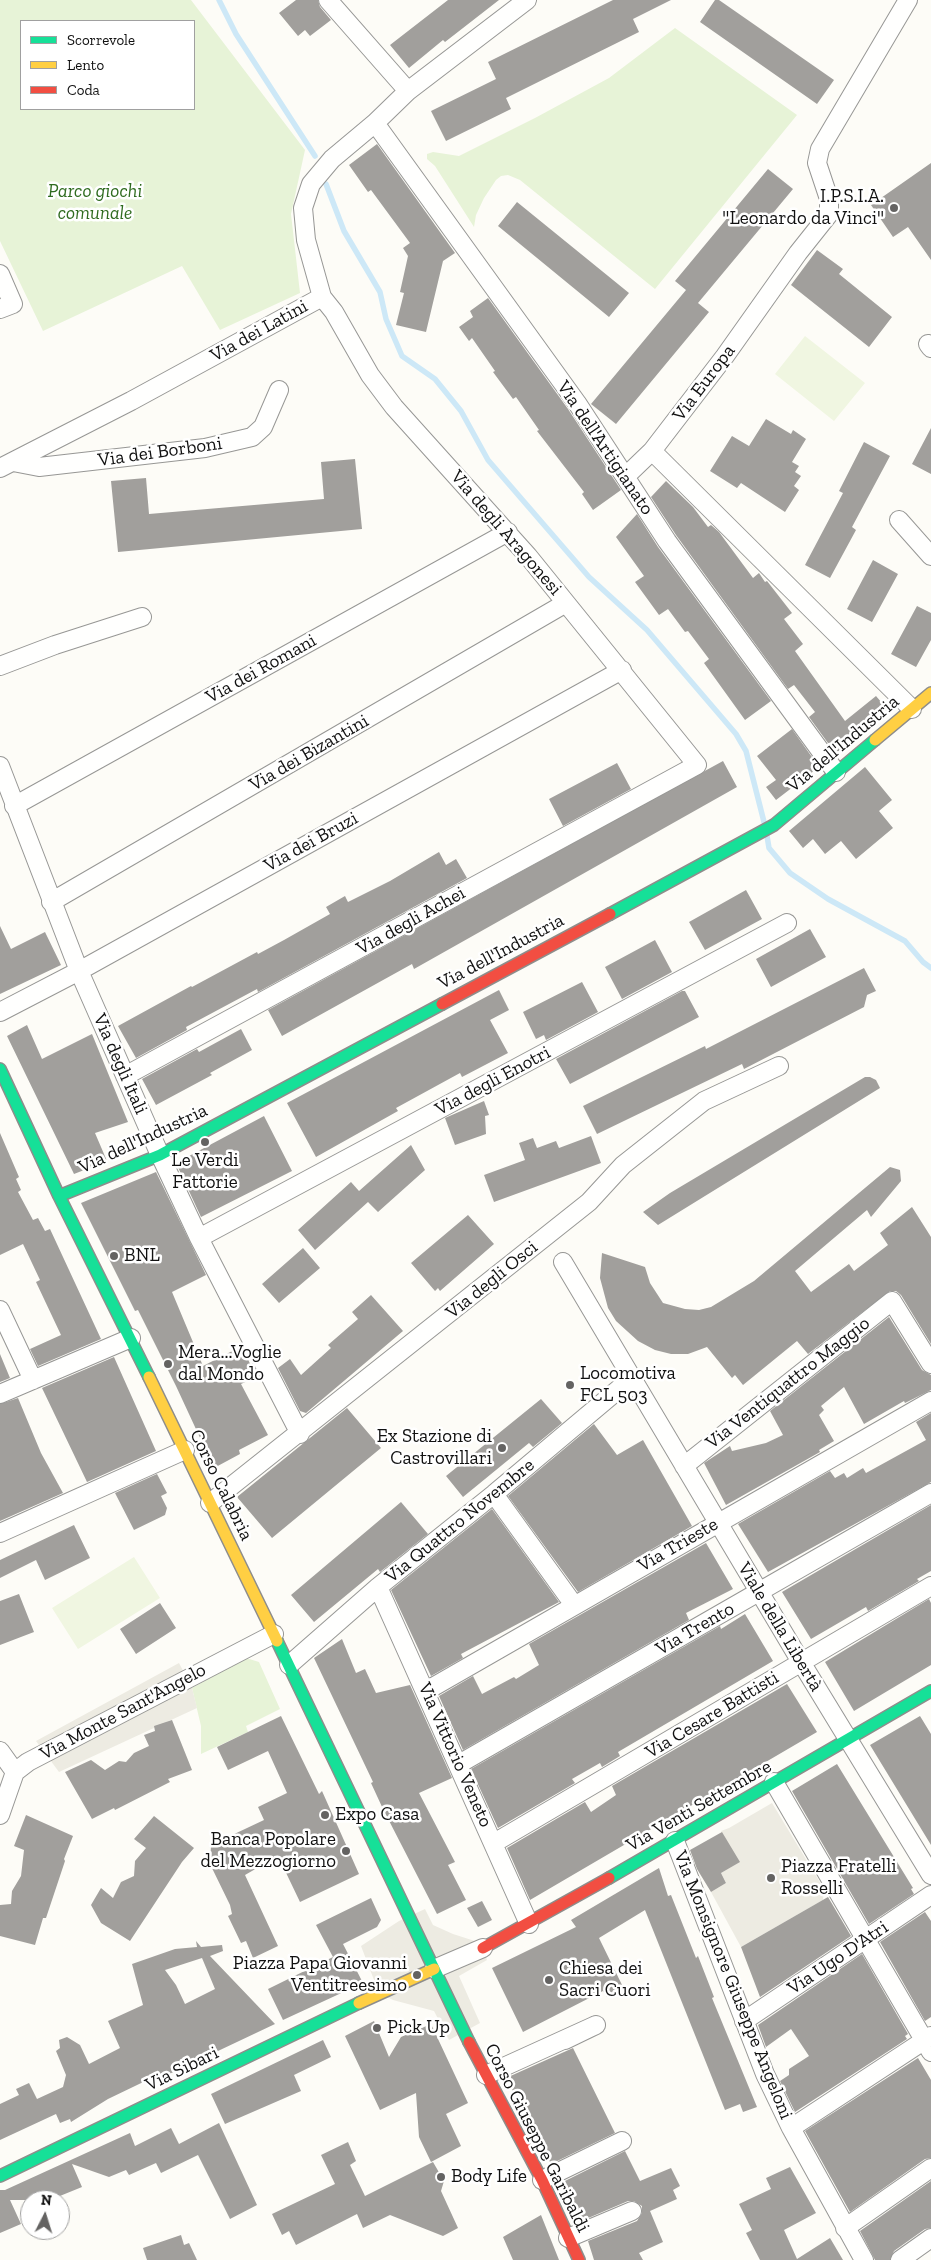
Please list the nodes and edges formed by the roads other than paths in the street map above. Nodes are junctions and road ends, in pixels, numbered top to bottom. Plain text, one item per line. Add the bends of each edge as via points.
1 (328, 0) edge
2 (527, 0) edge
3 (908, 0) edge
4 (408, 91) junction
5 (375, 123) junction
6 (0, 274) edge
7 (322, 297) junction
8 (0, 309) edge
9 (278, 390) dead end
10 (652, 451) junction
11 (6, 465) edge
12 (626, 476) junction
13 (899, 520) dead end
14 (508, 532) junction
15 (931, 556) edge
16 (566, 603) junction
17 (142, 617) dead end
18 (0, 666) edge
19 (622, 670) junction
20 (931, 693) edge
21 (912, 709) junction
22 (697, 765) joint
23 (0, 766) edge
24 (836, 772) junction
25 (14, 806) junction
26 (51, 902) junction
27 (787, 923) dead end
28 (79, 971) junction
29 (0, 1012) edge
30 (779, 1066) dead end
31 (0, 1069) edge
32 (125, 1076) junction
33 (160, 1155) junction
34 (59, 1196) junction
35 (199, 1238) junction
36 (563, 1262) dead end
37 (0, 1310) edge
38 (131, 1338) junction
39 (931, 1364) edge
40 (632, 1378) junction
41 (33, 1380) junction
42 (0, 1394) edge
43 (931, 1401) edge
44 (300, 1434) junction
45 (185, 1450) junction
46 (684, 1466) junction
47 (931, 1493) edge
48 (494, 1494) junction
49 (210, 1503) junction
50 (719, 1522) junction
51 (0, 1532) edge
52 (931, 1586) edge
53 (378, 1587) junction
54 (760, 1592) junction
55 (574, 1605) junction
56 (274, 1634) junction
57 (801, 1662) junction
58 (288, 1665) junction
59 (426, 1691) junction
60 (929, 1696) edge
61 (848, 1739) junction
62 (0, 1751) edge
63 (460, 1764) junction
64 (15, 1772) junction
65 (774, 1782) junction
66 (0, 1815) edge
67 (675, 1841) junction
68 (494, 1843) junction
69 (931, 1875) edge
70 (931, 1895) edge
71 (529, 1924) junction
72 (865, 1939) junction
73 (483, 1948) joint
74 (434, 1970) junction
75 (744, 2022) junction
76 (565, 2040) dead end
77 (929, 2043) edge
78 (486, 2075) junction
79 (791, 2128) junction
80 (622, 2142) dead end
81 (931, 2168) edge
82 (0, 2176) edge
83 (542, 2180) junction
84 (632, 2211) dead end
85 (845, 2228) junction
86 (568, 2238) junction
87 (931, 2238) edge
88 (579, 2260) edge
89 (864, 2260) edge
90 (900, 2260) edge

1 - 4 street
2 - 4 street, Via dei Latini
3 - 10 street, Via Europa via 820,149 817,163 829,199 829,214
4 - 5 street, Via dei Latini
5 - 7 street, Via dei Latini via 332,159 311,184 303,208 306,240
5 - 12 street, Via dell'Artigianato
6 - 8 street via 13,304
7 - 11 street, Via dei Latini
7 - 14 street, Via degli Aragonesi via 370,375 394,407
9 - 11 street, Via dei Borboni via 262,427 252,437 204,448 39,467
10 - 12 street, Via Europa
10 - 21 street
12 - 24 street, Via dell'Artigianato via 667,540
13 - 15 street
14 - 16 street, Via degli Aragonesi
14 - 25 street, Via dei Romani
16 - 19 street, Via degli Aragonesi
16 - 26 street, Via dei Bizantini
17 - 18 street
19 - 22 street, Via degli Aragonesi
19 - 28 street, Via dei Bruzi
20 - 21 main road, Via dell'Industria
21 - 24 main road, Via dell'Industria
22 - 32 street, Via degli Achei
23 - 25 street, Via degli Itali
24 - 33 main road, Via dell'Industria via 774,825 756,836
25 - 26 street, Via degli Itali
26 - 28 street, Via degli Itali
27 - 35 street, Via degli Enotri
28 - 29 street, Via dei Bruzi
28 - 32 street, Via degli Itali
30 - 44 street, Via degli Osci via 704,1101 623,1165 589,1202
31 - 34 main road, Corso Calabria
32 - 33 street, Via degli Itali
33 - 34 main road, Via dell'Industria
33 - 35 street, Via degli Itali
34 - 38 main road, Corso Calabria
35 - 44 street, Via degli Itali
36 - 40 street, Viale della Libertà
37 - 41 street
38 - 41 street
38 - 45 main road, Corso Calabria
39 - 46 street, Via Ventiquattro Maggio via 892,1301
40 - 46 street, Viale della Libertà
40 - 48 street, Via Quattro Novembre
41 - 42 street
43 - 50 street, Via Trieste
44 - 49 street, Via degli Osci
45 - 49 main road, Corso Calabria
45 - 51 street
46 - 50 street, Viale della Libertà
47 - 54 street, Via Trento
48 - 53 street, Via Quattro Novembre
48 - 55 street
49 - 56 main road, Corso Calabria
50 - 54 street, Viale della Libertà
50 - 55 street, Via Trieste
52 - 57 street, Via Cesare Battisti
53 - 58 street, Via Quattro Novembre
53 - 59 street, Via Vittorio Veneto
54 - 57 street, Viale della Libertà
54 - 63 street, Via Trento
55 - 59 street, Via Trieste
56 - 58 main road, Corso Calabria
56 - 64 street, Via Monte Sant'Angelo via 28,1762
57 - 61 street, Viale della Libertà
57 - 68 street, Via Cesare Battisti
58 - 74 main road, Corso Calabria
59 - 63 street, Via Vittorio Veneto
60 - 61 main road, Via Venti Settembre
61 - 65 main road, Via Venti Settembre
61 - 69 street, Viale della Libertà
62 - 64 street
63 - 68 street, Via Vittorio Veneto
64 - 66 street
65 - 67 main road, Via Venti Settembre
65 - 72 street
67 - 71 main road, Via Venti Settembre
67 - 75 street, Via Monsignore Giuseppe Angeloni
68 - 71 street, Via Vittorio Veneto
70 - 72 street, Via Ugo D'Atri
71 - 73 main road, Via Venti Settembre
72 - 75 street, Via Ugo D'Atri
72 - 77 street
73 - 74 street
74 - 78 main road, Corso Giuseppe Garibaldi
74 - 82 main road, Via Sibari via 379,1992
75 - 79 street, Via Monsignore Giuseppe Angeloni
76 - 78 street via 596,2025
77 - 79 street
78 - 83 main road, Corso Giuseppe Garibaldi
79 - 85 street, Via Monsignore Giuseppe Angeloni
80 - 83 street
81 - 85 street
83 - 86 main road, Corso Giuseppe Garibaldi
84 - 86 street
85 - 89 street, Via Monsignore Giuseppe Angeloni
86 - 88 main road, Corso Giuseppe Garibaldi
87 - 90 street

